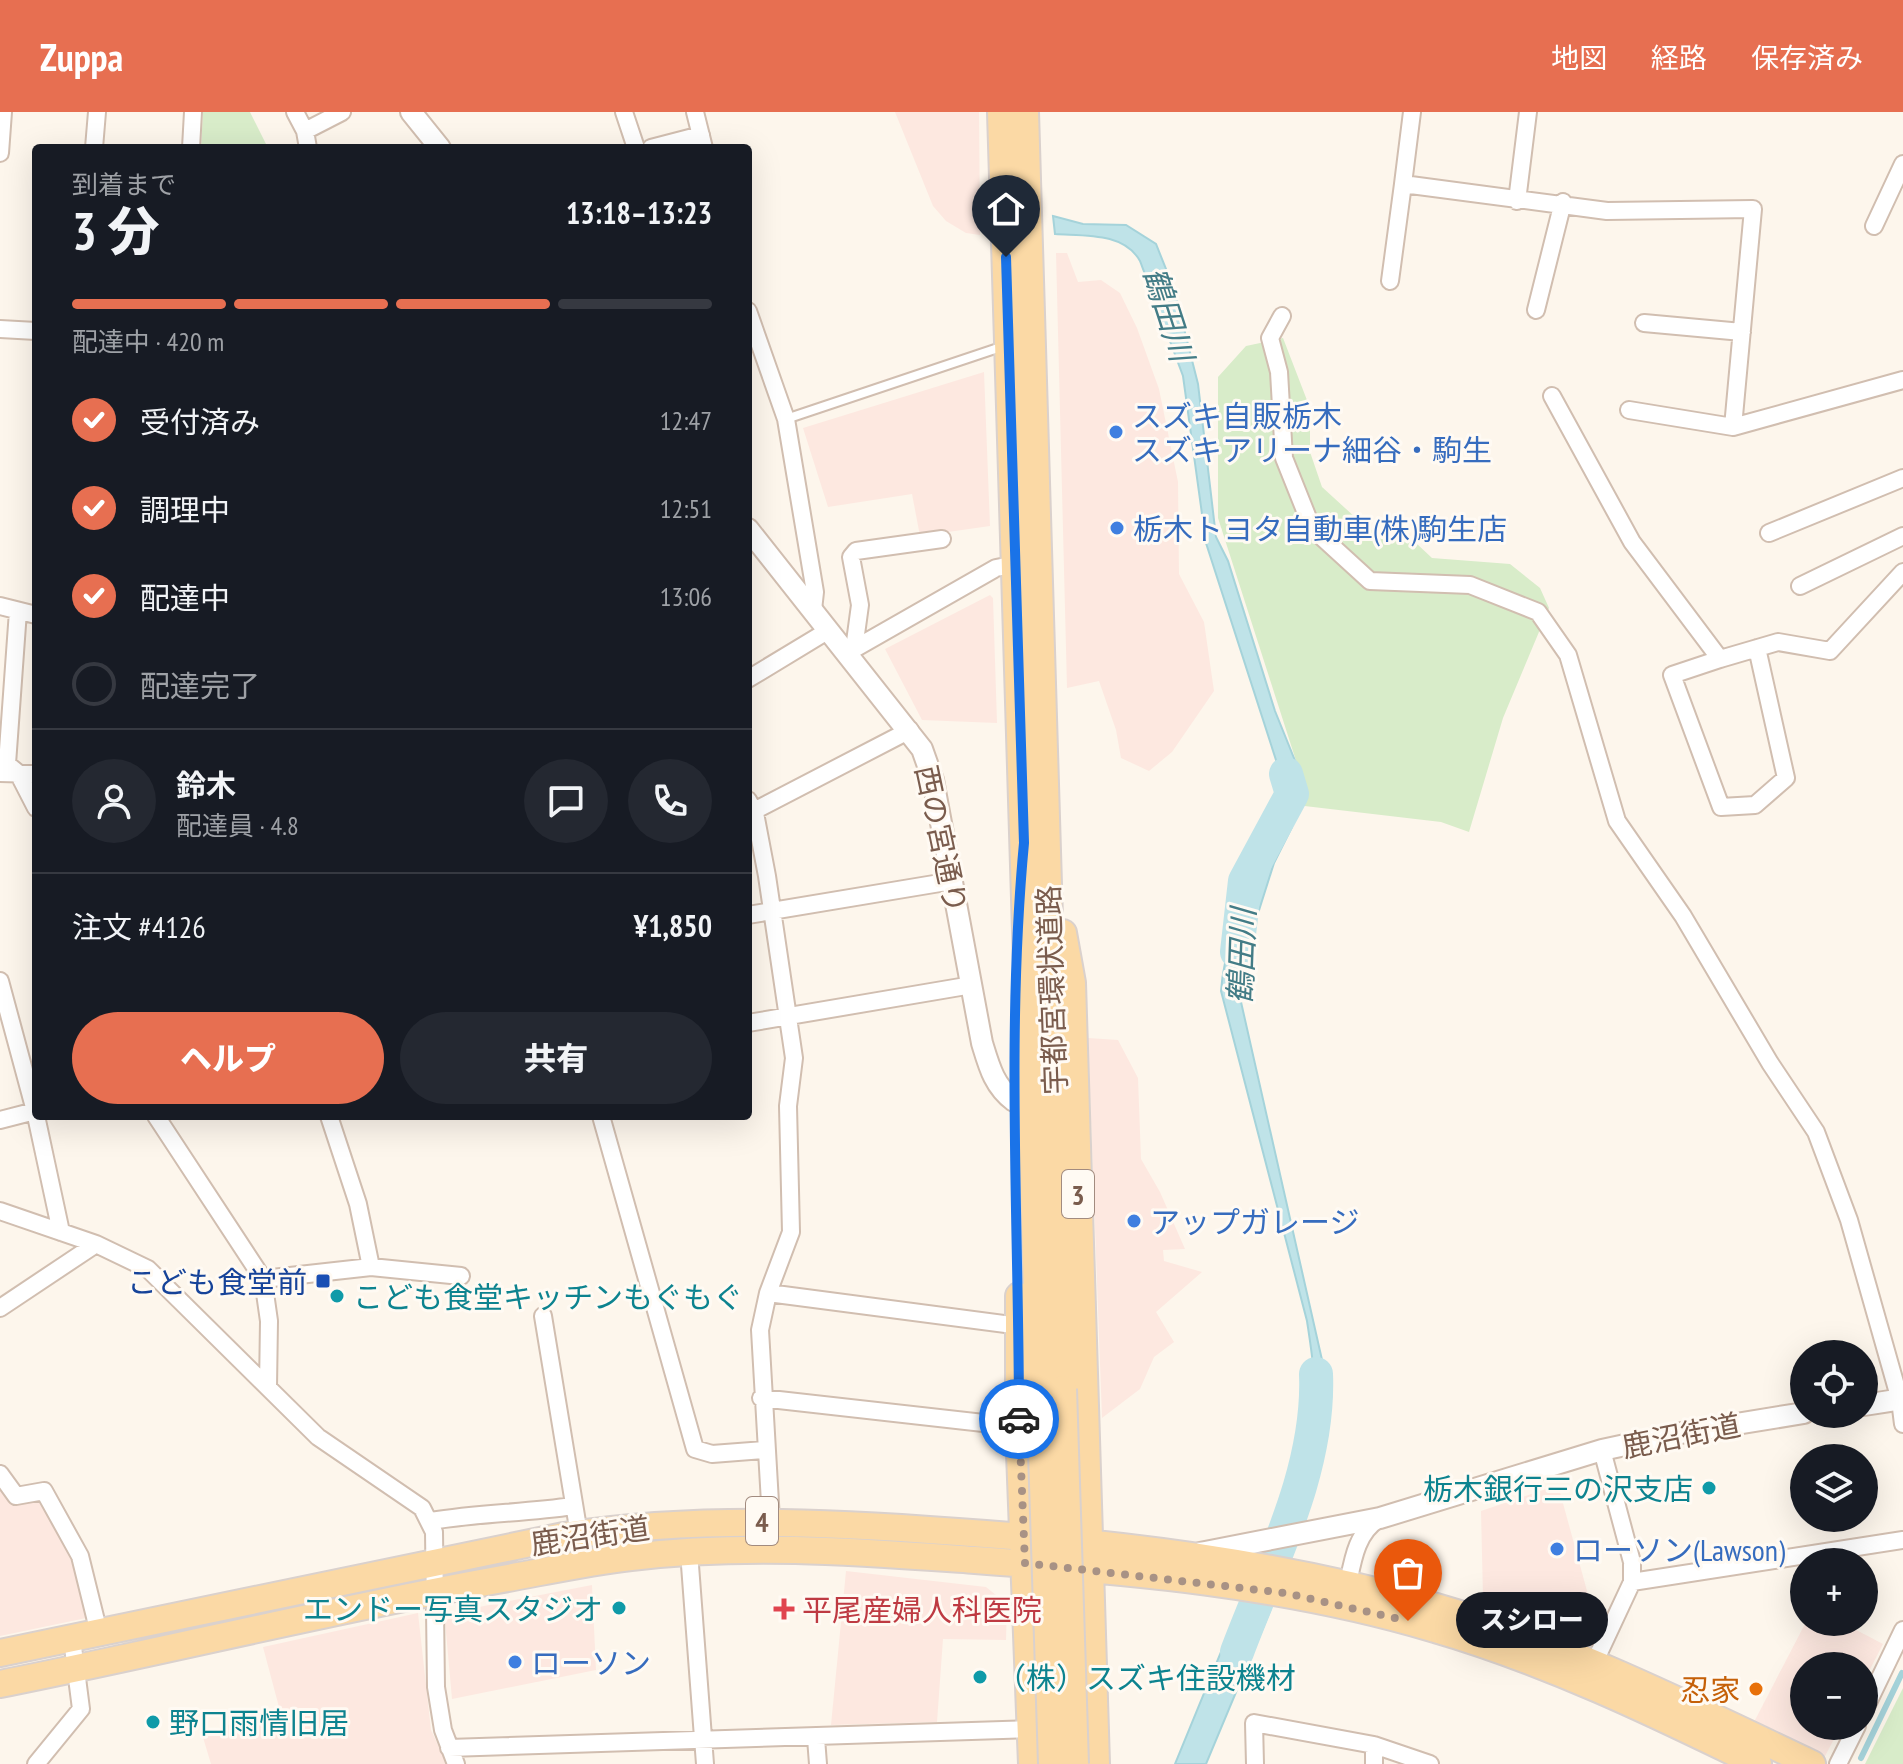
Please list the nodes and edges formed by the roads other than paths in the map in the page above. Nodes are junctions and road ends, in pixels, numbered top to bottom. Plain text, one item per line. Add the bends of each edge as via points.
1 (3, 112) edge
2 (97, 112) edge
3 (193, 112) edge
4 (295, 112) edge
5 (342, 112) edge
6 (411, 112) edge
7 (624, 112) edge
8 (695, 112) edge
9 (1001, 112) edge
10 (1025, 112) edge
11 (1412, 112) edge
12 (1528, 112) edge
13 (305, 131) junction
14 (702, 142) edge
15 (94, 144) edge
16 (191, 144) edge
17 (307, 144) edge
18 (437, 144) edge
19 (635, 144) edge
20 (0, 153) edge
21 (1903, 164) edge
22 (1403, 184) junction
23 (1517, 201) junction
24 (1563, 202) junction
25 (1874, 226) dead end
26 (1390, 281) dead end
27 (1536, 310) dead end
28 (1282, 316) dead end
29 (752, 322) edge
30 (1644, 323) dead end
31 (0, 329) edge
32 (32, 331) edge
33 (1742, 332) junction
34 (1008, 345) junction
35 (1903, 380) edge
36 (1552, 396) dead end
37 (1629, 410) dead end
38 (786, 419) junction
39 (1733, 427) junction
40 (1903, 478) edge
41 (1769, 533) dead end
42 (752, 534) edge
43 (1903, 536) edge
44 (942, 539) dead end
45 (1027, 563) junction
46 (1903, 572) edge
47 (1800, 586) dead end
48 (0, 606) edge
49 (813, 610) junction
50 (18, 611) junction
51 (32, 614) edge
52 (829, 630) junction
53 (1757, 648) junction
54 (850, 651) junction
55 (1726, 657) junction
56 (752, 677) edge
57 (910, 730) junction
58 (6, 767) edge
59 (32, 773) edge
60 (32, 803) edge
61 (752, 808) edge
62 (752, 818) edge
63 (1036, 845) junction
64 (952, 881) junction
65 (772, 912) junction
66 (752, 914) edge
67 (0, 981) edge
68 (972, 985) junction
69 (5, 1015) edge
70 (787, 1018) junction
71 (752, 1022) edge
72 (32, 1101) edge
73 (1014, 1101) junction
74 (32, 1112) edge
75 (0, 1120) edge
76 (37, 1120) edge
77 (159, 1120) edge
78 (330, 1120) edge
79 (602, 1120) edge
80 (0, 1211) edge
81 (61, 1232) junction
82 (96, 1244) junction
83 (371, 1267) junction
84 (461, 1276) dead end
85 (263, 1279) junction
86 (768, 1293) junction
87 (0, 1308) edge
88 (543, 1316) dead end
89 (1020, 1326) junction
90 (268, 1387) junction
91 (1051, 1390) junction
92 (761, 1398) junction
93 (1901, 1400) edge
94 (1878, 1403) edge
95 (1790, 1415) edge
96 (1903, 1424) edge
97 (1019, 1427) junction
98 (765, 1450) junction
99 (1602, 1450) junction
100 (0, 1474) edge
101 (573, 1506) junction
102 (1380, 1518) junction
103 (771, 1520) junction
104 (431, 1521) junction
105 (579, 1534) junction
106 (1024, 1536) junction
107 (1903, 1540) edge
108 (689, 1552) junction
109 (1091, 1556) junction
110 (435, 1561) junction
111 (1025, 1563) junction
112 (1249, 1564) junction
113 (1632, 1582) junction
114 (434, 1592) junction
115 (1345, 1594) junction
116 (1903, 1630) edge
117 (99, 1633) junction
118 (72, 1639) junction
119 (0, 1653) edge
120 (1898, 1653) edge
121 (78, 1668) junction
122 (1590, 1672) junction
123 (0, 1684) edge
124 (1878, 1687) edge
125 (1031, 1729) junction
126 (816, 1738) junction
127 (703, 1740) junction
128 (1850, 1740) edge
129 (1374, 1745) junction
130 (449, 1748) junction
131 (36, 1764) edge
132 (456, 1764) edge
133 (705, 1764) edge
134 (818, 1764) edge
135 (1032, 1764) edge
136 (1052, 1764) edge
137 (1075, 1764) edge
138 (1096, 1764) edge
139 (1255, 1764) edge
140 (1374, 1764) edge
141 (1430, 1764) edge
142 (1758, 1764) edge
143 (1812, 1764) edge
144 (1838, 1764) edge

1 - 20 street
2 - 15 street
3 - 16 street
4 - 13 street
5 - 13 street
6 - 18 street
7 - 19 street
8 - 14 street
9 - 34 main road, 宇都宮環状道路 / 3
10 - 45 main road, 宇都宮環状道路 / 3
11 - 22 street
12 - 23 street
13 - 17 street
21 - 25 street
22 - 23 street
22 - 26 street
23 - 24 street
24 - 27 street
24 - 33 street via 1607,211 1753,209
28 - 93 street via 1270,338 1279,372 1284,458 1312,528 1370,581 1470,585 1538,612 1568,655 1617,821 1683,916 1816,1132 1849,1220
29 - 38 street
30 - 33 street
31 - 32 street
33 - 39 street
34 - 38 lane
34 - 45 main road, 宇都宮環状道路 / 3
35 - 39 street
36 - 55 street via 1632,542 1720,659
37 - 39 street
38 - 49 street via 815,592
40 - 41 street
42 - 49 street, 西の宮通り
43 - 47 street
44 - 54 street via 856,551 851,557 860,605
45 - 54 street via 996,568
45 - 63 main road, 宇都宮環状道路 / 3
46 - 53 street via 1830,651 1778,642
48 - 50 street
49 - 52 street, 西の宮通り
50 - 51 street
50 - 58 street
52 - 54 street, 西の宮通り
52 - 56 street
53 - 55 street
53 - 55 street via 1786,778 1755,805 1721,807 1672,675
54 - 57 street, 西の宮通り
57 - 61 street
57 - 64 street, 西の宮通り via 933,780
58 - 59 street
58 - 60 street
62 - 65 street
63 - 73 main road, 3 via 1016,933
63 - 91 main road, 宇都宮環状道路 / 3
63 - 109 main road, 3 via 1072,983
64 - 65 street
64 - 68 street, 西の宮通り
65 - 66 street
65 - 70 street
67 - 69 street
68 - 70 street
68 - 73 street, 西の宮通り via 993,1078
69 - 72 street
70 - 71 street
70 - 86 street via 794,1058 788,1106 791,1232
73 - 89 main road, 3
74 - 75 street
76 - 81 street
77 - 85 street
78 - 83 street via 358,1204
79 - 98 street via 695,1449 712,1454
80 - 81 street
81 - 82 street
82 - 87 street
82 - 90 street via 148,1269
83 - 84 street
83 - 85 street
85 - 90 street via 269,1321
86 - 89 street
86 - 92 street via 760,1330
88 - 101 street
89 - 97 main road, 3
90 - 104 street via 318,1437 422,1508
91 - 136 main road, 3, bridge
91 - 137 main road, 3, bridge
92 - 97 street
92 - 98 street
93 - 94 street
93 - 96 street
95 - 99 street, 鹿沼街道
97 - 106 main road, 3
98 - 103 street
99 - 102 street, 鹿沼街道
99 - 113 street via 1632,1562
100 - 117 street via 16,1496 44,1491 80,1556
101 - 104 street
101 - 105 street
102 - 112 street, 鹿沼街道 via 1303,1535
102 - 115 street via 1362,1536
103 - 105 main road, 鹿沼街道 / 4
103 - 106 main road, 鹿沼街道 / 4
104 - 110 street
105 - 110 main road, 鹿沼街道 / 4
106 - 109 main road, 鹿沼街道 / 4
106 - 111 main road, 3
107 - 113 street
108 - 111 main road, 鹿沼街道 / 4 via 821,1549
108 - 114 main road, 鹿沼街道 / 4 via 627,1557
108 - 127 street
109 - 111 main road, 4
109 - 112 main road, 4
109 - 112 main road, 鹿沼街道 / 4
109 - 138 main road, 3
110 - 114 street
110 - 117 main road, 鹿沼街道 / 4
111 - 125 main road, 3
112 - 115 main road, 4 via 1289,1583
113 - 122 street
114 - 121 main road, 鹿沼街道 / 4
114 - 130 street via 436,1687
115 - 122 main road, 4 via 1433,1628
116 - 120 street
117 - 118 main road, 鹿沼街道 / 4
118 - 119 main road, 鹿沼街道 / 4
118 - 121 street
120 - 124 street
121 - 123 main road, 鹿沼街道 / 4
121 - 131 street via 81,1709
122 - 142 main road, 4
122 - 143 main road, 4
125 - 126 street
125 - 135 main road, 3
126 - 127 street
126 - 134 street
127 - 130 street
127 - 133 street
128 - 144 street
129 - 139 street via 1254,1723
129 - 140 street
129 - 141 street
130 - 132 street

